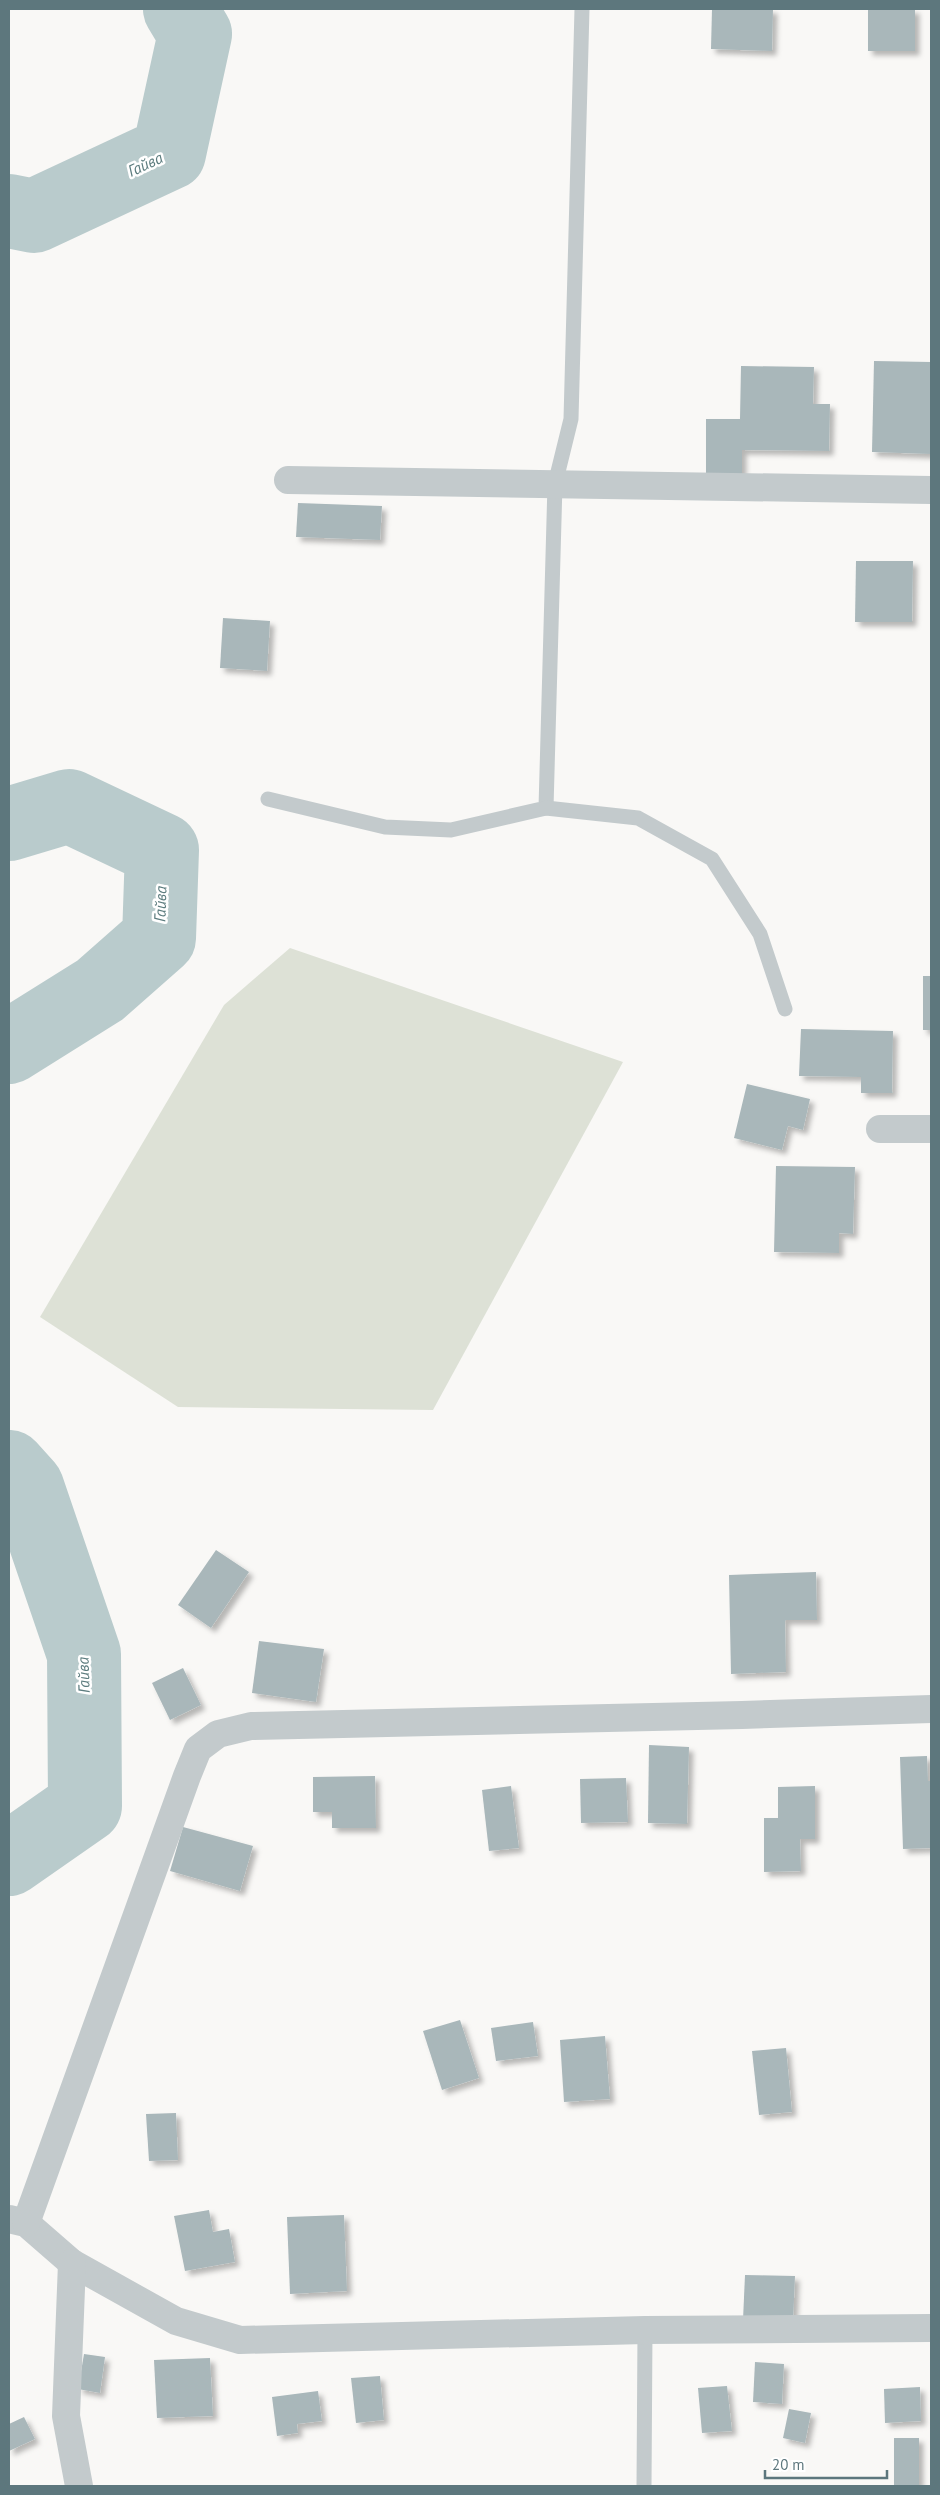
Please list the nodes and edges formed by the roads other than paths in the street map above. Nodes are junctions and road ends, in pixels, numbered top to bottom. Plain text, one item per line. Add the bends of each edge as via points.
1 (582, 9) edge
2 (288, 480) dead end
3 (555, 484) junction
4 (931, 490) edge
5 (268, 799) dead end
6 (546, 808) junction
7 (785, 1009) dead end
8 (880, 1129) dead end
9 (931, 1129) edge
10 (931, 1709) edge
11 (17, 2221) edge
12 (72, 2263) junction
13 (931, 2328) edge
14 (645, 2330) junction
15 (79, 2486) edge
16 (644, 2486) edge

1 - 3 lane via 571,419
2 - 3 street
3 - 4 street
3 - 6 lane
5 - 6 lane via 385,827 451,830
6 - 7 lane via 638,818 712,859 760,934
8 - 9 street
10 - 11 street via 251,1726 218,1734 198,1749 186,1776
11 - 12 street
12 - 14 street via 176,2321 240,2340
12 - 15 street via 66,2416
13 - 14 street
14 - 16 lane

